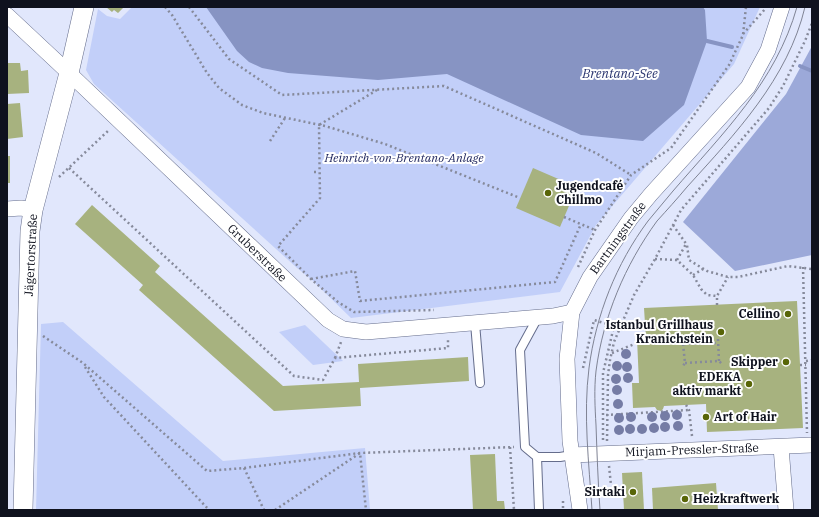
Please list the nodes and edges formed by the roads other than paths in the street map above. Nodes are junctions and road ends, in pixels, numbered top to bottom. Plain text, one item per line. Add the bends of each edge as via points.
1 (84, 7) edge
2 (782, 7) edge
3 (7, 15) edge
4 (70, 73) junction
5 (7, 209) edge
6 (32, 210) junction
7 (572, 312) junction
8 (538, 317) junction
9 (475, 322) junction
10 (480, 383) dead end
11 (808, 445) edge
12 (781, 447) junction
13 (572, 455) junction
14 (537, 457) junction
15 (23, 510) edge
16 (540, 510) edge
17 (580, 510) edge
18 (786, 510) edge

1 - 4 street, Jägertorstraße
2 - 7 street, Bartningstraße via 768,50 748,87 631,218 590,277
3 - 4 street, Gruberstraße
4 - 6 street, Jägertorstraße
4 - 9 street, Gruberstraße via 328,320 344,329 366,332
5 - 6 street
6 - 15 street, Jägertorstraße
7 - 8 street, Gruberstraße
7 - 13 street, Bartningstraße via 567,359
8 - 9 street, Gruberstraße
8 - 14 lane via 520,350 525,446
9 - 10 lane
11 - 12 street, Mirjam-Pressler-Straße
12 - 13 street, Mirjam-Pressler-Straße via 605,447
12 - 18 street
13 - 14 lane
13 - 17 street, Bartningstraße
14 - 16 lane

